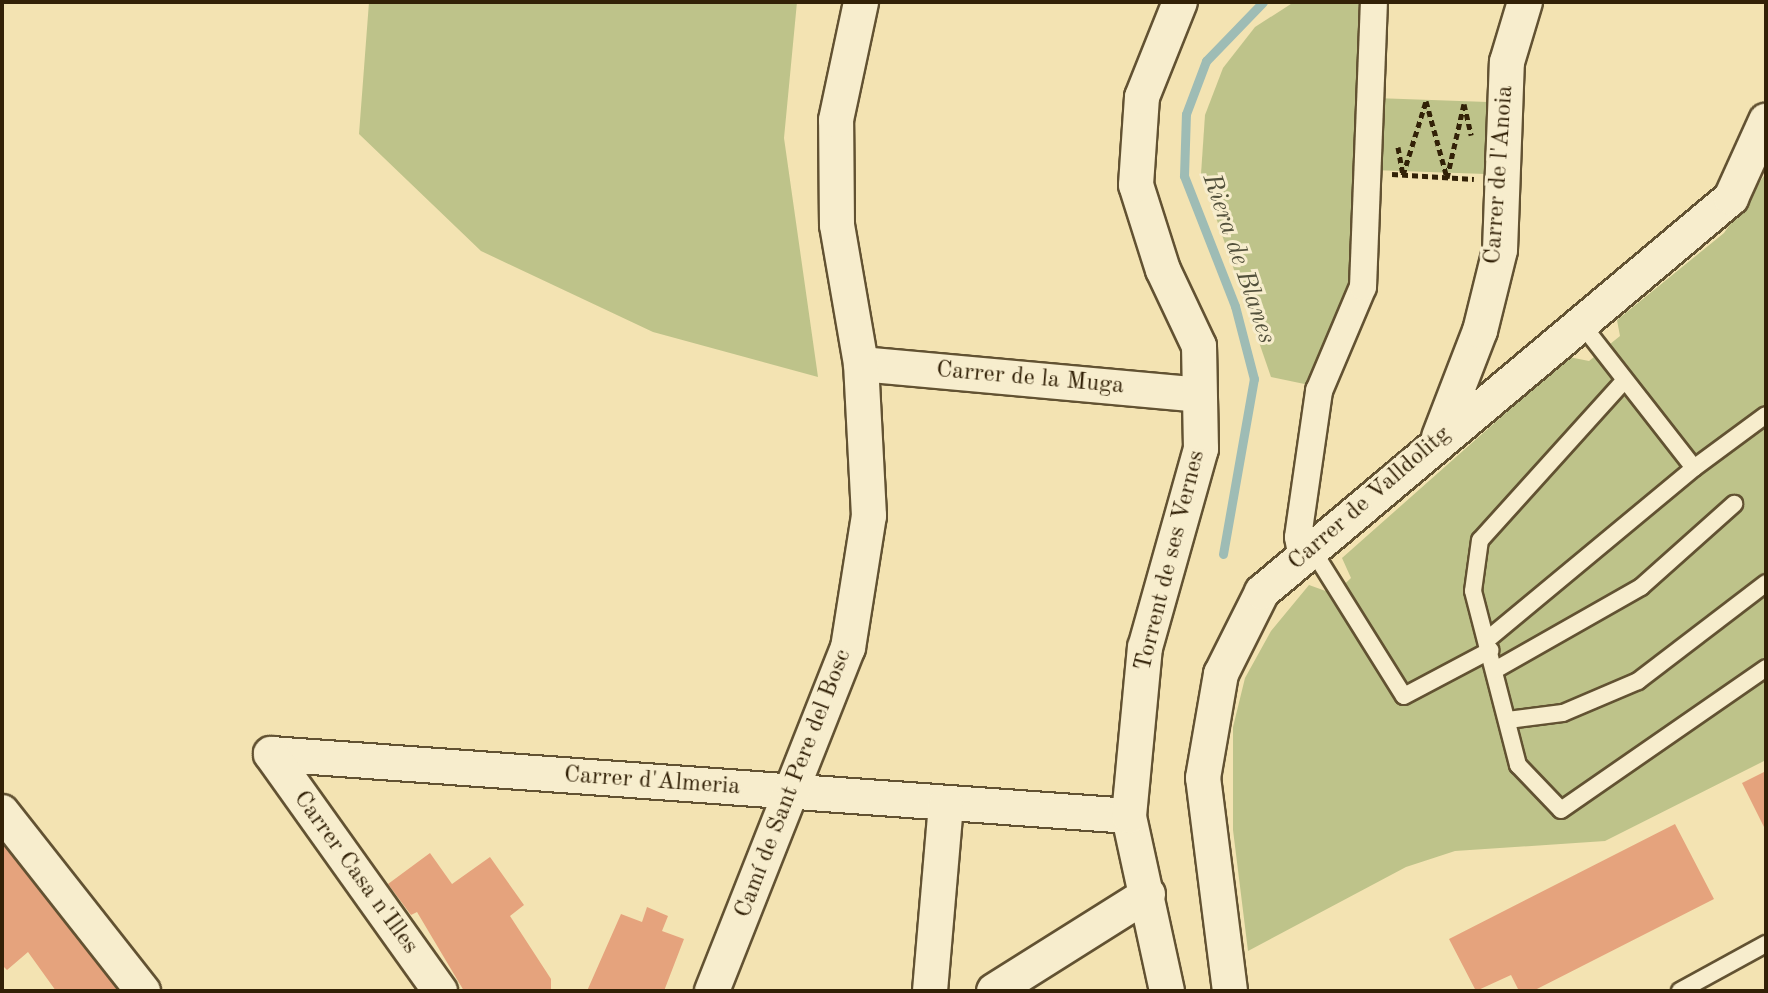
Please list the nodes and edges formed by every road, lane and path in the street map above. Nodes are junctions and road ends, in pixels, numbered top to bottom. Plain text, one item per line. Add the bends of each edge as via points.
1 (861, 2) edge
2 (1180, 2) edge
3 (1374, 2) edge
4 (1525, 2) edge
5 (1766, 121) edge
6 (1396, 130) dead end
7 (1474, 149) dead end
8 (1478, 164) dead end
9 (1369, 171) junction
10 (1403, 175) junction
11 (1447, 178) junction
12 (1580, 322) junction
13 (861, 364) junction
14 (1623, 382) junction
15 (1199, 395) junction
16 (1766, 415) edge
17 (1439, 438) junction
18 (1694, 468) junction
19 (1734, 504) dead end
20 (1307, 554) junction
21 (1766, 583) edge
22 (1490, 644) junction
23 (1766, 668) edge
24 (1495, 670) junction
25 (1508, 720) junction
26 (271, 754) joint
27 (795, 793) junction
28 (946, 804) junction
29 (2, 812) edge
30 (1129, 816) junction
31 (1148, 894) junction
32 (1766, 944) edge
33 (1169, 982) edge
34 (143, 991) edge
35 (440, 991) edge
36 (712, 991) edge
37 (930, 991) edge
38 (994, 991) edge
39 (1230, 991) edge
40 (1680, 991) edge

1 - 13 street, Camí de Sant Pere del Bosc via 836,120 837,225
2 - 15 street, Torrent de ses Vernes via 1142,97 1136,185 1163,270 1199,346
3 - 9 street
4 - 17 street, Carrer de l'Anoia via 1507,62 1500,250 1480,331
5 - 12 street, Carrer de Valldolitg via 1731,198
6 - 10 path
7 - 11 path via 1464,104
8 - 11 path via 1481,179
9 - 10 path
9 - 20 street via 1363,287 1319,391 1298,537
10 - 11 path
10 - 11 path via 1426,101
12 - 14 lane
12 - 17 street, Carrer de Valldolitg
13 - 15 street, Carrer de la Muga
13 - 27 street, Camí de Sant Pere del Bosc via 867,531 848,648
14 - 18 lane
14 - 22 lane via 1480,540 1473,591
15 - 30 street, Torrent de ses Vernes via 1201,449 1145,648
16 - 18 lane
17 - 20 street, Carrer de Valldolitg
18 - 22 lane
19 - 24 lane via 1641,587
20 - 22 lane via 1404,696
20 - 39 street, Carrer de Valldolitg via 1262,592 1221,674 1203,778
21 - 25 lane via 1638,681 1563,713
22 - 24 lane
23 - 25 lane via 1561,810 1518,765
24 - 25 lane
26 - 27 street, Carrer d'Almeria
26 - 35 street, Carrer Casa n'Illes
27 - 28 street, Carrer d'Almeria
27 - 36 street, Camí de Sant Pere del Bosc
28 - 30 street, Carrer d'Almeria
28 - 37 street
29 - 34 street
30 - 31 street, Torrent de ses Vernes
31 - 33 street, Torrent de ses Vernes
31 - 38 street
32 - 40 lane

